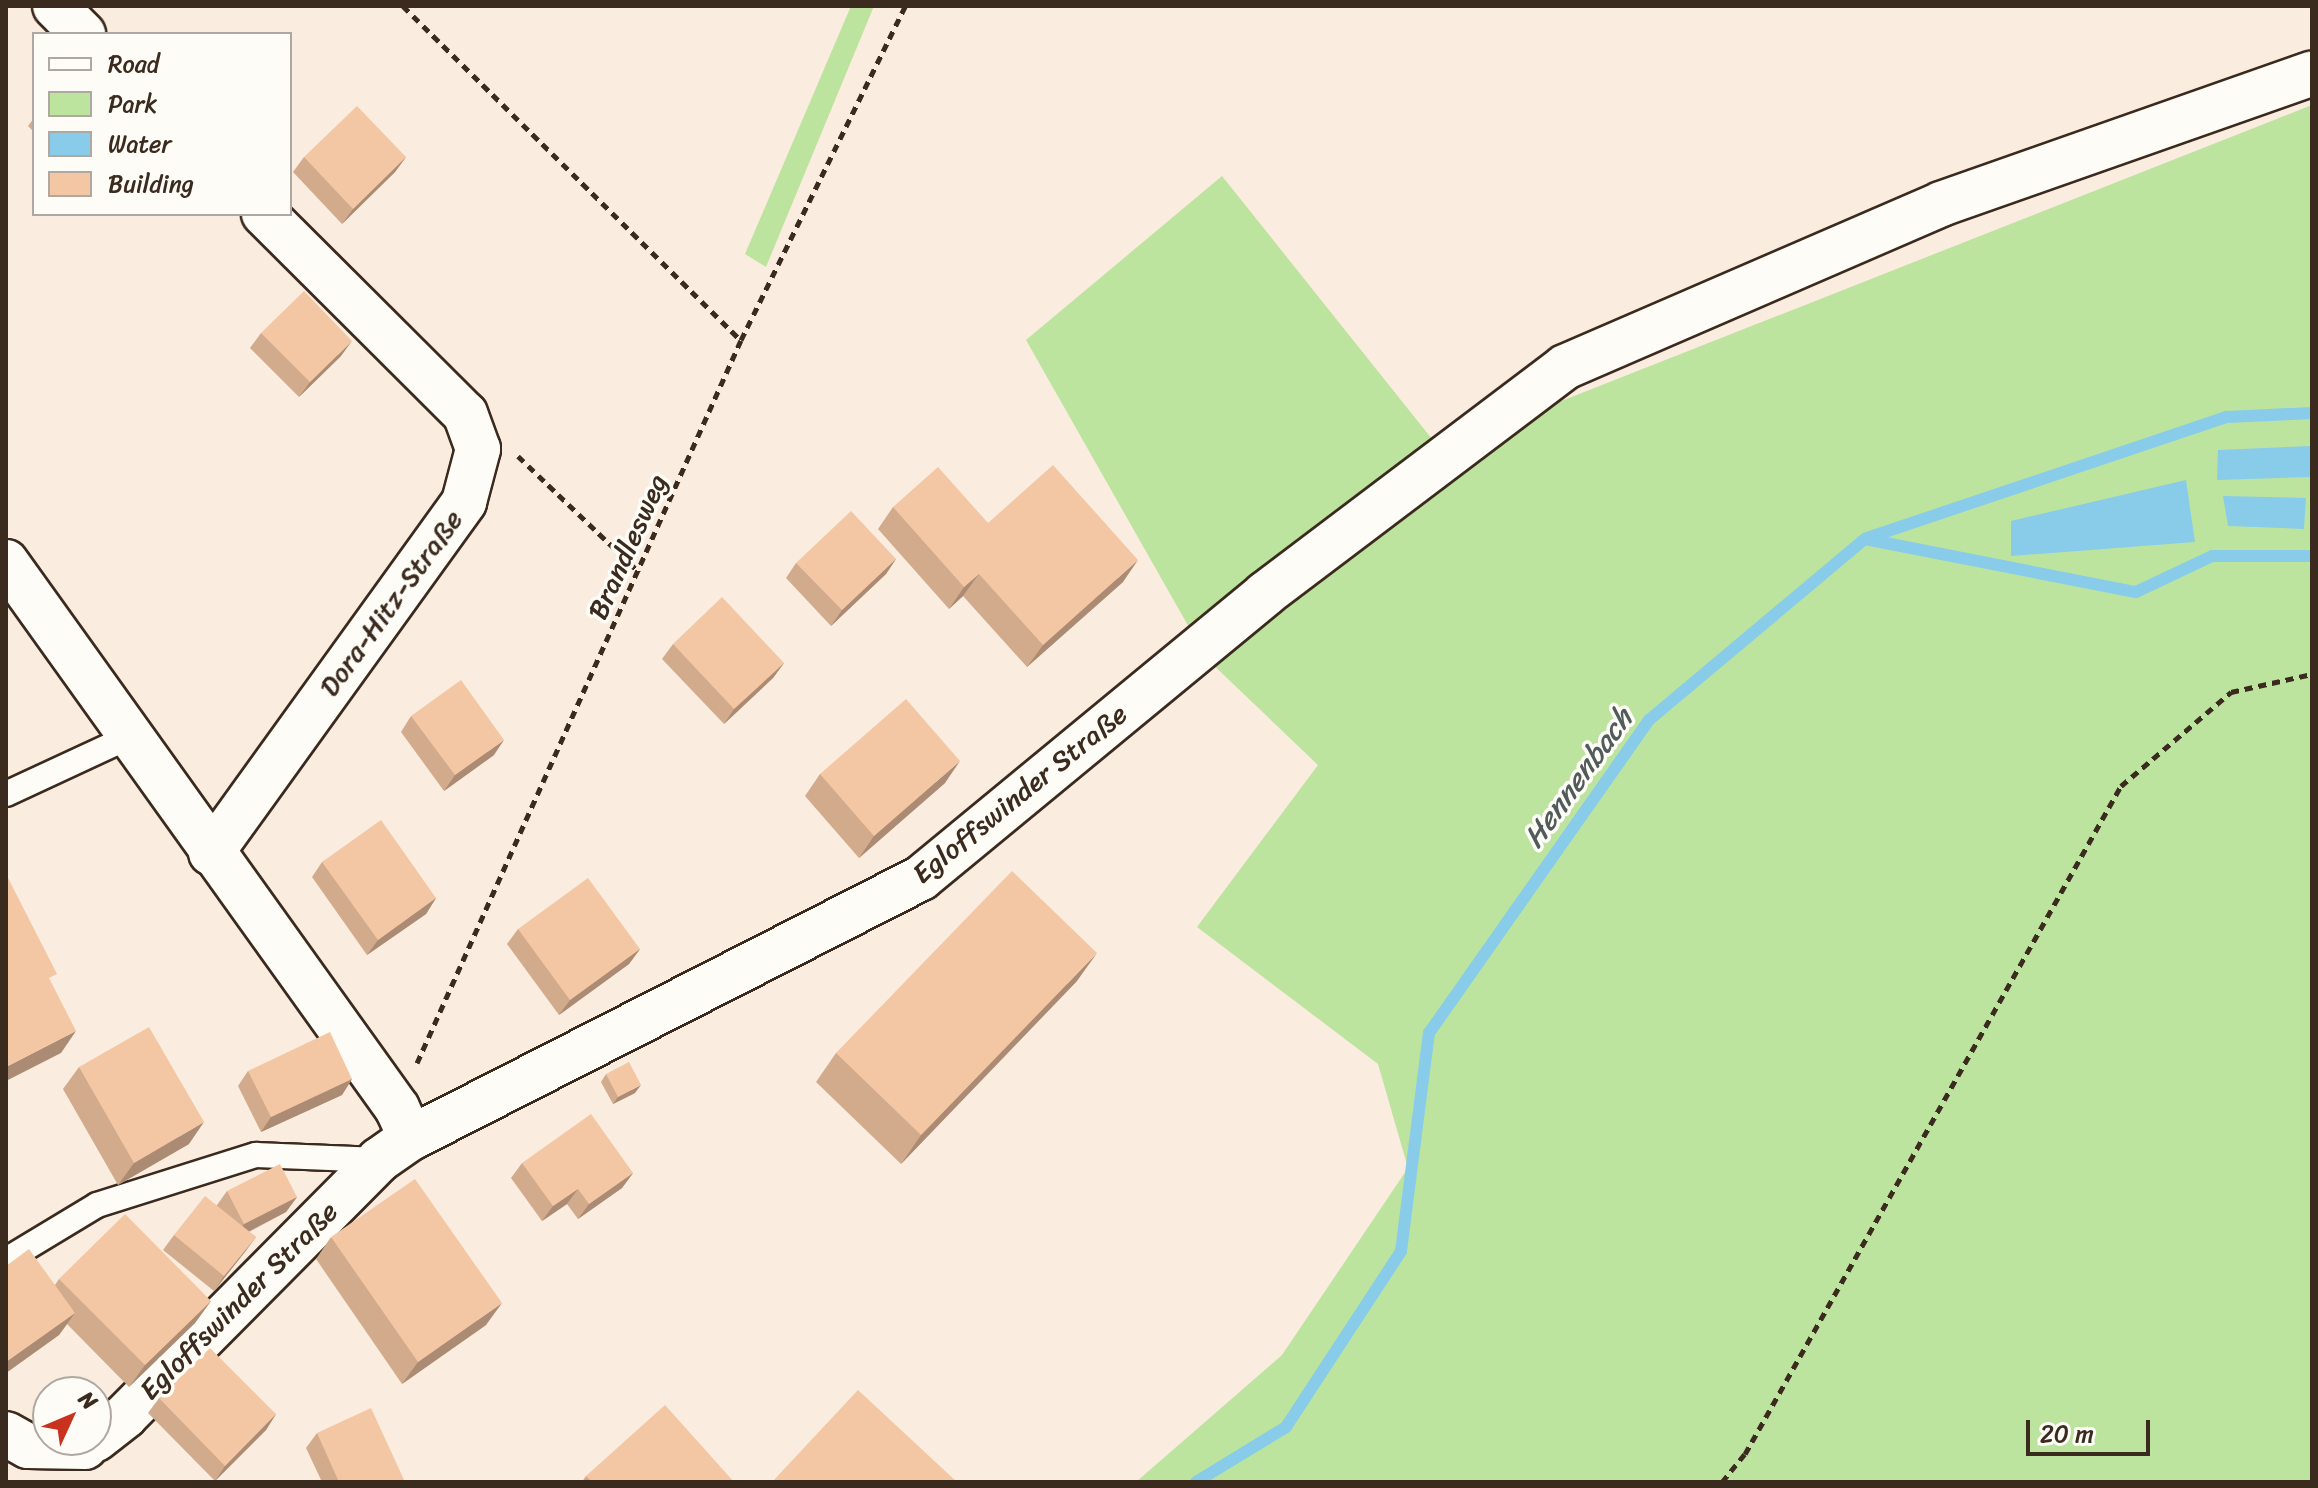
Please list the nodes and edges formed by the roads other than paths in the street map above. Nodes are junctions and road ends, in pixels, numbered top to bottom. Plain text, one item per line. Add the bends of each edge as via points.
1 (55, 6) edge
2 (81, 32) edge
3 (2312, 73) edge
4 (266, 216) edge
5 (6, 562) edge
6 (131, 736) junction
7 (6, 794) edge
8 (211, 853) junction
9 (396, 1135) junction
10 (6, 1260) edge
11 (112, 1431) edge
12 (6, 1434) edge
13 (32, 1446) edge

1 - 2 street
3 - 9 street, Egloffswinder Straße via 1941,204 1565,367 1265,594 921,878
4 - 8 street, Dora-Hitz-Straße via 465,414 478,449 464,502
5 - 6 street
6 - 7 lane
6 - 8 street
8 - 9 street
9 - 10 lane, Egloffswinder Straße via 256,1155 97,1205
9 - 11 street, Egloffswinder Straße
12 - 13 street

